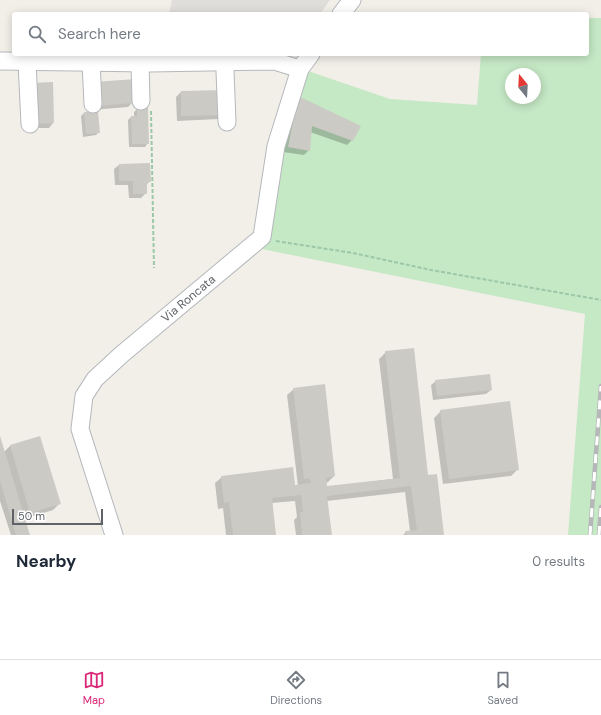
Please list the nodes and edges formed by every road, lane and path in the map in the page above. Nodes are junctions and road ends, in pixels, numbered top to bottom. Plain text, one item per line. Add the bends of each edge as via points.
1 (352, 0) edge
2 (343, 12) edge
3 (310, 56) edge
4 (0, 61) edge
5 (27, 62) junction
6 (91, 62) junction
7 (226, 62) junction
8 (140, 63) junction
9 (300, 69) junction
10 (93, 104) dead end
11 (146, 106) joint
12 (227, 122) dead end
13 (30, 124) dead end
14 (262, 237) junction
15 (154, 268) dead end
16 (601, 300) edge
17 (114, 535) edge

1 - 2 street
3 - 9 street
4 - 5 street
5 - 6 street
5 - 13 street
6 - 8 street
6 - 10 street
7 - 8 street
7 - 9 street via 274,61
7 - 12 street
8 - 11 street
9 - 14 street via 276,146
11 - 15 path
14 - 16 path via 272,241 353,253 430,270
14 - 17 street, Via Roncata via 121,355 95,379 84,396 80,429

